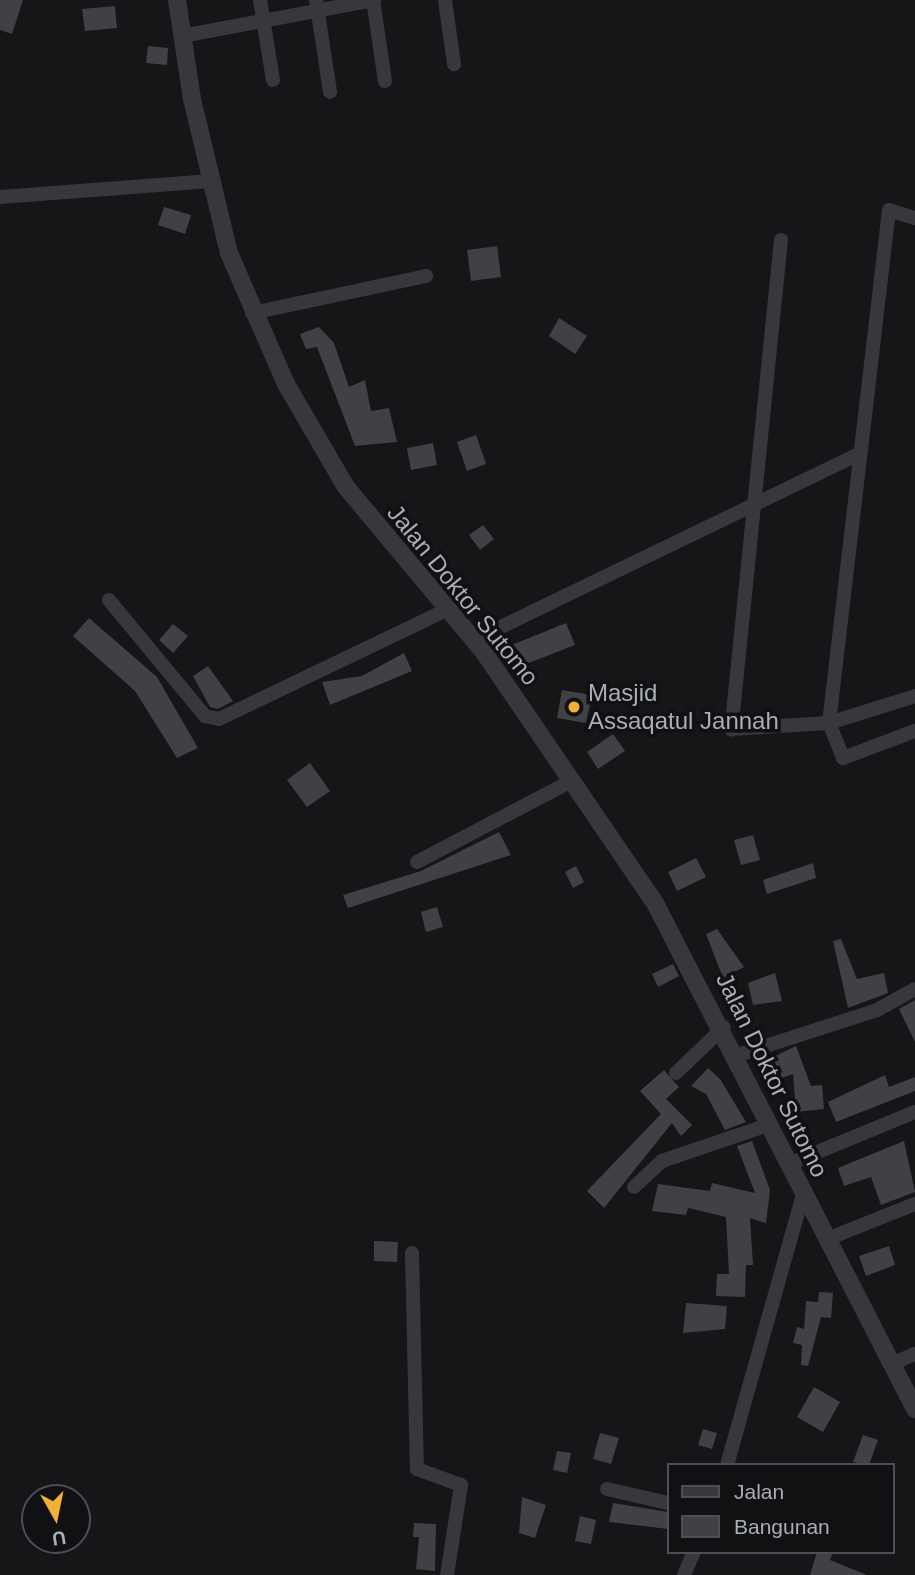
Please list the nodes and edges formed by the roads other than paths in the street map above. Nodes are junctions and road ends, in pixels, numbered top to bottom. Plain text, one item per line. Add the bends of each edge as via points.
1 (177, 0) edge
2 (260, 0) edge
3 (374, 0) edge
4 (445, 0) edge
5 (317, 5) edge
6 (263, 20) junction
7 (182, 36) junction
8 (454, 64) dead end
9 (273, 80) dead end
10 (385, 81) dead end
11 (330, 92) dead end
12 (211, 181) junction
13 (0, 197) edge
14 (915, 218) edge
15 (782, 240) dead end
16 (426, 276) dead end
17 (252, 313) junction
18 (856, 456) junction
19 (754, 508) junction
20 (109, 600) dead end
21 (447, 610) junction
22 (474, 640) junction
23 (915, 696) edge
24 (830, 723) junction
25 (915, 730) edge
26 (573, 780) junction
27 (417, 862) dead end
28 (915, 989) edge
29 (724, 1027) junction
30 (738, 1055) junction
31 (676, 1073) dead end
32 (915, 1112) edge
33 (771, 1124) junction
34 (791, 1163) junction
35 (634, 1187) dead end
36 (803, 1194) junction
37 (915, 1204) edge
38 (827, 1239) junction
39 (412, 1253) dead end
40 (915, 1354) edge
41 (890, 1365) junction
42 (915, 1409) edge
43 (728, 1463) edge
44 (607, 1489) dead end
45 (666, 1503) edge
46 (693, 1554) edge
47 (447, 1575) edge
48 (684, 1575) edge

1 - 7 street, Jalan Doktor Sutomo
2 - 6 street
3 - 5 street
3 - 10 street
4 - 8 street
5 - 6 street
5 - 11 street
6 - 7 street
6 - 9 street
7 - 12 street, Jalan Doktor Sutomo
12 - 13 street
12 - 17 street, Jalan Doktor Sutomo
14 - 18 street via 889,210
15 - 19 street
16 - 17 street
17 - 21 street, Jalan Doktor Sutomo via 346,487
18 - 19 street
18 - 24 street
19 - 22 street
19 - 24 street via 731,729
20 - 21 street via 205,716 219,719
21 - 22 street, Jalan Doktor Sutomo
22 - 26 street, Jalan Doktor Sutomo
23 - 24 street
24 - 25 street via 843,758
26 - 27 street
26 - 29 street, Jalan Doktor Sutomo via 656,905
28 - 30 street via 877,1010
29 - 30 street, Jalan Doktor Sutomo
29 - 31 street
30 - 33 street, Jalan Doktor Sutomo
32 - 34 street
33 - 34 street, Jalan Doktor Sutomo
33 - 35 street via 662,1161
34 - 36 street, Jalan Doktor Sutomo
36 - 38 street, Jalan Doktor Sutomo
36 - 43 street
37 - 38 street
38 - 41 street, Jalan Doktor Sutomo
39 - 47 street via 417,1469 461,1485
40 - 41 street
41 - 42 street, Jalan Doktor Sutomo
44 - 45 street
46 - 48 street

